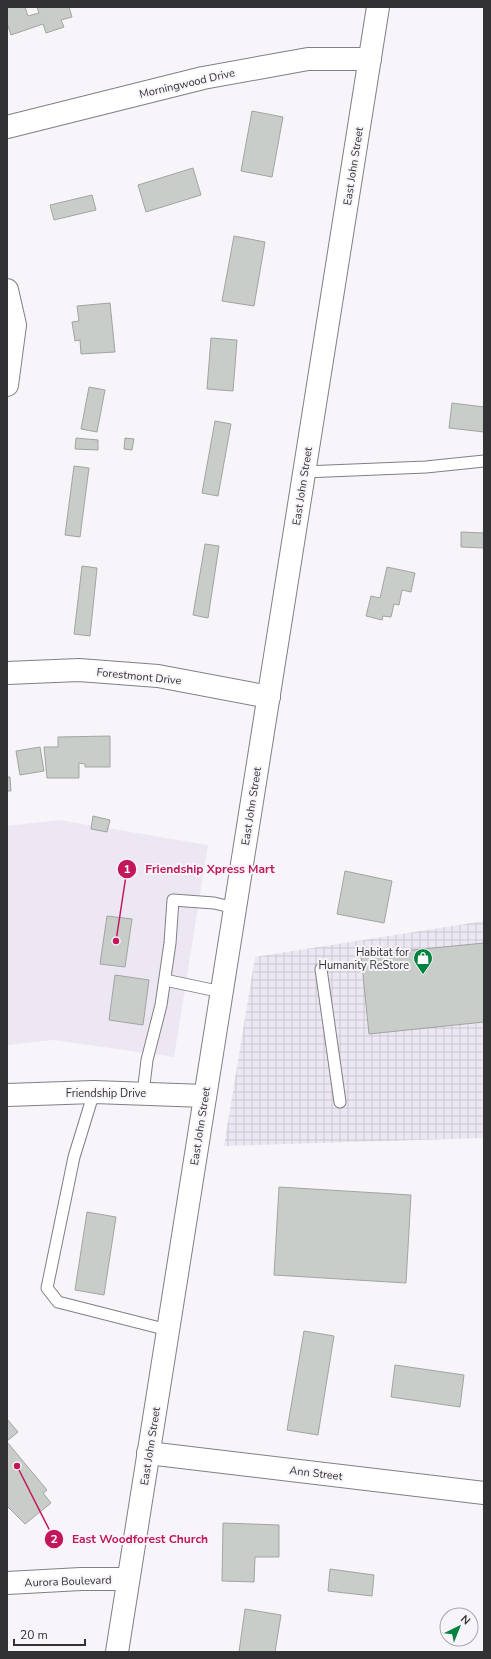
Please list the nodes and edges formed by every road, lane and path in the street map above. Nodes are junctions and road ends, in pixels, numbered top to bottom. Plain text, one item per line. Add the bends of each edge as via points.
1 (378, 7) edge
2 (370, 59) junction
3 (7, 128) edge
4 (7, 290) edge
5 (7, 385) edge
6 (484, 461) edge
7 (304, 472) junction
8 (7, 673) edge
9 (269, 696) junction
10 (235, 908) junction
11 (322, 968) dead end
12 (165, 980) junction
13 (222, 992) junction
14 (94, 1092) junction
15 (143, 1093) junction
16 (7, 1095) edge
17 (205, 1096) junction
18 (340, 1102) dead end
19 (168, 1330) junction
20 (148, 1453) junction
21 (484, 1493) edge
22 (128, 1579) junction
23 (7, 1584) edge
24 (117, 1652) edge

1 - 2 main road, East John Street
2 - 3 main road, Morningwood Drive via 308,59 203,78
2 - 7 main road, East John Street
4 - 5 main road via 15,325
6 - 7 lane via 426,467
7 - 9 main road, East John Street
8 - 9 main road, Forestmont Drive via 79,670 158,676
9 - 10 main road, East John Street
10 - 12 lane via 214,903 173,900
10 - 13 main road, East John Street
11 - 18 lane
12 - 13 lane
12 - 15 lane via 147,1060
13 - 17 main road, East John Street
14 - 15 main road, Friendship Drive
14 - 16 main road, Friendship Drive
14 - 19 lane via 74,1157 47,1288 58,1302
15 - 17 main road, Friendship Drive
17 - 19 main road, East John Street
19 - 20 main road, East John Street
20 - 21 main road, Ann Street
20 - 22 main road, East John Street
22 - 23 main road, Aurora Boulevard
22 - 24 main road, East John Street

